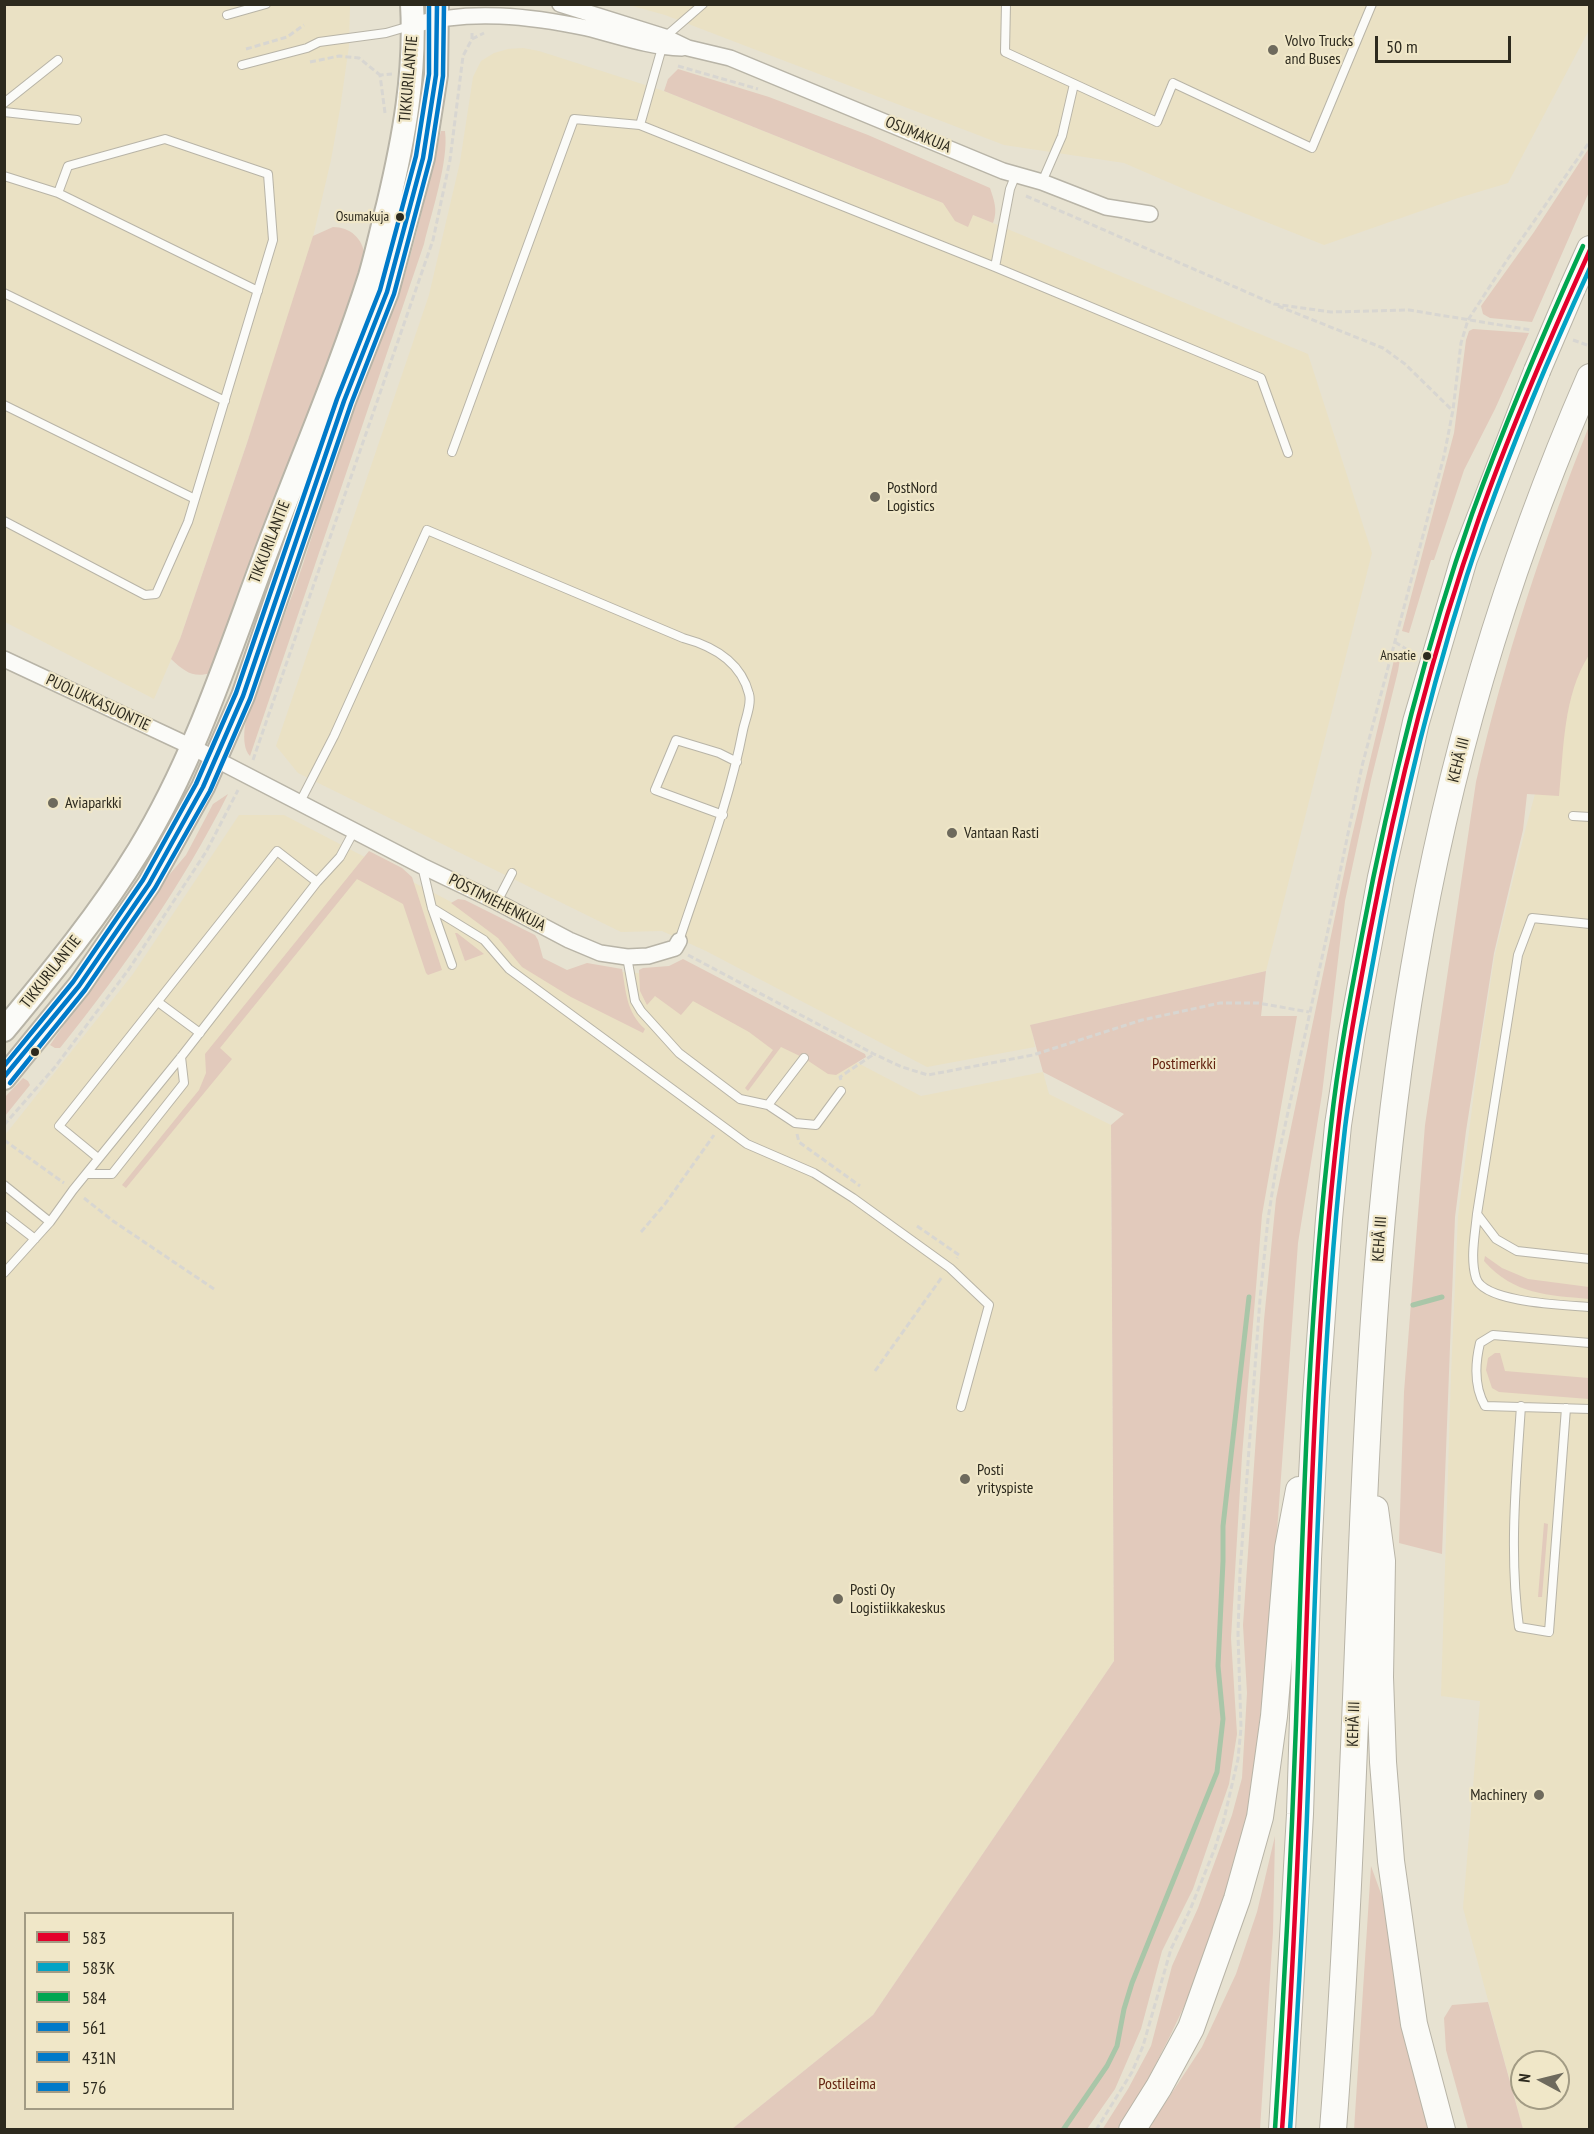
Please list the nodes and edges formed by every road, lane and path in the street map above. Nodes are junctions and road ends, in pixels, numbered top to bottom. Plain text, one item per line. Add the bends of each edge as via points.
1 (266, 4) edge
2 (561, 4) edge
3 (703, 4) edge
4 (1006, 4) edge
5 (1372, 4) edge
6 (437, 11) edge
7 (226, 15) dead end
8 (413, 15) edge
9 (304, 25) dead end
10 (491, 30) dead end
11 (472, 39) dead end
12 (662, 49) junction
13 (241, 50) dead end
14 (58, 60) dead end
15 (242, 65) dead end
16 (300, 65) dead end
17 (380, 75) dead end
18 (1074, 84) junction
19 (767, 92) dead end
20 (4, 103) edge
21 (4, 112) edge
22 (77, 120) dead end
23 (640, 125) junction
24 (1590, 141) edge
25 (1016, 174) junction
26 (4, 176) edge
27 (1042, 182) junction
28 (1010, 189) junction
29 (58, 193) junction
30 (1150, 214) dead end
31 (1590, 249) edge
32 (995, 267) junction
33 (258, 291) junction
34 (4, 293) edge
35 (1274, 304) junction
36 (1468, 320) junction
37 (1533, 330) dead end
38 (1568, 338) dead end
39 (1590, 346) edge
40 (1587, 383) edge
41 (225, 401) junction
42 (4, 405) edge
43 (1453, 410) junction
44 (452, 452) dead end
45 (1288, 453) dead end
46 (195, 499) junction
47 (4, 521) edge
48 (1395, 642) junction
49 (1406, 650) dead end
50 (4, 659) edge
51 (192, 747) junction
52 (217, 759) junction
53 (737, 762) junction
54 (300, 802) junction
55 (723, 815) junction
56 (1573, 816) dead end
57 (1590, 818) edge
58 (354, 831) junction
59 (422, 866) junction
60 (512, 873) dead end
61 (317, 882) junction
62 (497, 902) junction
63 (432, 908) junction
64 (1590, 924) edge
65 (677, 944) junction
66 (627, 957) junction
67 (452, 965) dead end
68 (158, 1002) junction
69 (1309, 1012) junction
70 (4, 1030) edge
71 (200, 1033) junction
72 (874, 1054) junction
73 (181, 1058) junction
74 (804, 1058) dead end
75 (4, 1078) edge
76 (841, 1091) joint
77 (768, 1106) junction
78 (713, 1137) dead end
79 (4, 1140) edge
80 (98, 1158) junction
81 (88, 1174) junction
82 (4, 1185) edge
83 (73, 1190) junction
84 (1477, 1214) junction
85 (4, 1215) edge
86 (50, 1222) junction
87 (641, 1232) dead end
88 (35, 1239) junction
89 (1590, 1259) edge
90 (4, 1273) edge
91 (214, 1289) dead end
92 (1590, 1307) edge
93 (1590, 1343) edge
94 (1317, 1396) junction
95 (1521, 1406) junction
96 (961, 1407) dead end
97 (1566, 1408) junction
98 (1590, 1409) edge
99 (1366, 1443) junction
100 (1096, 2130) edge
101 (1132, 2130) edge
102 (1282, 2130) edge
103 (1333, 2130) edge
104 (1442, 2130) edge

1 - 7 lane
2 - 12 street, OSUMAKUJA
3 - 12 lane
4 - 18 lane via 1005,52
5 - 18 lane via 1312,148 1173,83 1157,122
6 - 8 street, OSUMAKUJA
6 - 12 street, OSUMAKUJA via 513,16 585,28
6 - 52 main road, TIKKURILANTIE via 436,75 423,158 387,292 344,401 243,696
8 - 15 lane via 386,33 319,42
8 - 51 main road, TIKKURILANTIE via 412,73 402,147 370,273
9 - 13 path via 287,37
10 - 11 path
12 - 19 path via 688,68
12 - 23 lane
12 - 25 street, OSUMAKUJA via 688,48 730,58
14 - 20 lane
16 - 17 path via 339,56 359,58
18 - 27 lane via 1062,136
21 - 22 lane
23 - 32 lane
23 - 44 lane via 574,119
24 - 36 path
25 - 27 street, OSUMAKUJA
25 - 28 lane
26 - 29 lane
27 - 30 street, OSUMAKUJA via 1106,207
28 - 32 lane
28 - 35 path
29 - 33 lane
29 - 33 lane via 68,166 165,139 268,174 273,240
31 - 94 highway, bridge via 1537,371 1464,559 1416,722 1381,877 1338,1125
32 - 45 lane via 1261,378
33 - 41 lane
34 - 41 lane
35 - 36 path via 1331,312 1409,310
35 - 43 path via 1383,348
36 - 37 path
36 - 43 path via 1461,343
38 - 39 path
40 - 99 highway, KEHÄ III via 1518,561 1473,703 1427,899 1403,1036 1382,1218
41 - 46 lane
42 - 46 lane
43 - 48 path
46 - 47 lane via 156,594 145,596
48 - 49 path
48 - 69 path via 1362,766
50 - 51 street, PUOLUKKASUONTIE
51 - 52 street, POSTIMIEHENKUJA
51 - 70 main road, TIKKURILANTIE via 139,849 110,895
52 - 54 street, POSTIMIEHENKUJA
52 - 75 main road, TIKKURILANTIE via 149,884 79,986
53 - 54 lane via 750,696 739,672 725,656 704,643 683,638 427,530
53 - 55 lane
53 - 55 lane via 676,740 655,790
54 - 58 street, POSTIMIEHENKUJA
55 - 65 lane
56 - 57 lane
58 - 59 street, POSTIMIEHENKUJA
58 - 61 lane via 340,856
59 - 62 street, POSTIMIEHENKUJA
59 - 63 lane
60 - 62 lane
61 - 68 lane via 277,851
61 - 71 lane
62 - 66 street, POSTIMIEHENKUJA via 579,945
63 - 67 lane
63 - 96 lane via 484,940 508,969 747,1144 814,1173 950,1268 989,1305
64 - 84 lane via 1532,918 1518,955
65 - 66 street, POSTIMIEHENKUJA via 648,957
65 - 72 path
66 - 77 lane via 635,1001 679,1053 740,1099
68 - 71 lane
68 - 80 lane via 58,1126
69 - 72 path via 1258,1003 1220,1003 1142,1020 1033,1055 928,1075
69 - 100 path via 1277,1162 1261,1287 1238,1608 1238,1759 1218,1839 1171,1949 1143,2046 1132,2072
71 - 73 lane
72 - 76 path via 840,1077
73 - 80 lane
73 - 81 lane via 184,1083 112,1174
74 - 77 lane
76 - 77 lane via 816,1125 795,1123
78 - 87 path
79 - 83 path
80 - 81 lane
81 - 83 lane
82 - 86 lane
83 - 86 lane
83 - 91 path
84 - 89 lane via 1496,1239 1517,1251
84 - 92 lane via 1473,1260 1477,1281 1485,1288 1518,1300
85 - 88 lane
86 - 88 lane
88 - 90 lane
93 - 95 lane via 1493,1335 1480,1343 1477,1386 1485,1406
94 - 101 highway via 1288,1548 1274,1716 1260,1817 1237,1899 1191,2028
94 - 102 highway
95 - 97 lane
95 - 97 lane via 1514,1510 1516,1608 1519,1627 1549,1632
97 - 98 lane
99 - 103 highway, KEHÄ III
99 - 104 highway via 1382,1562 1383,1762 1391,1862 1414,2024

